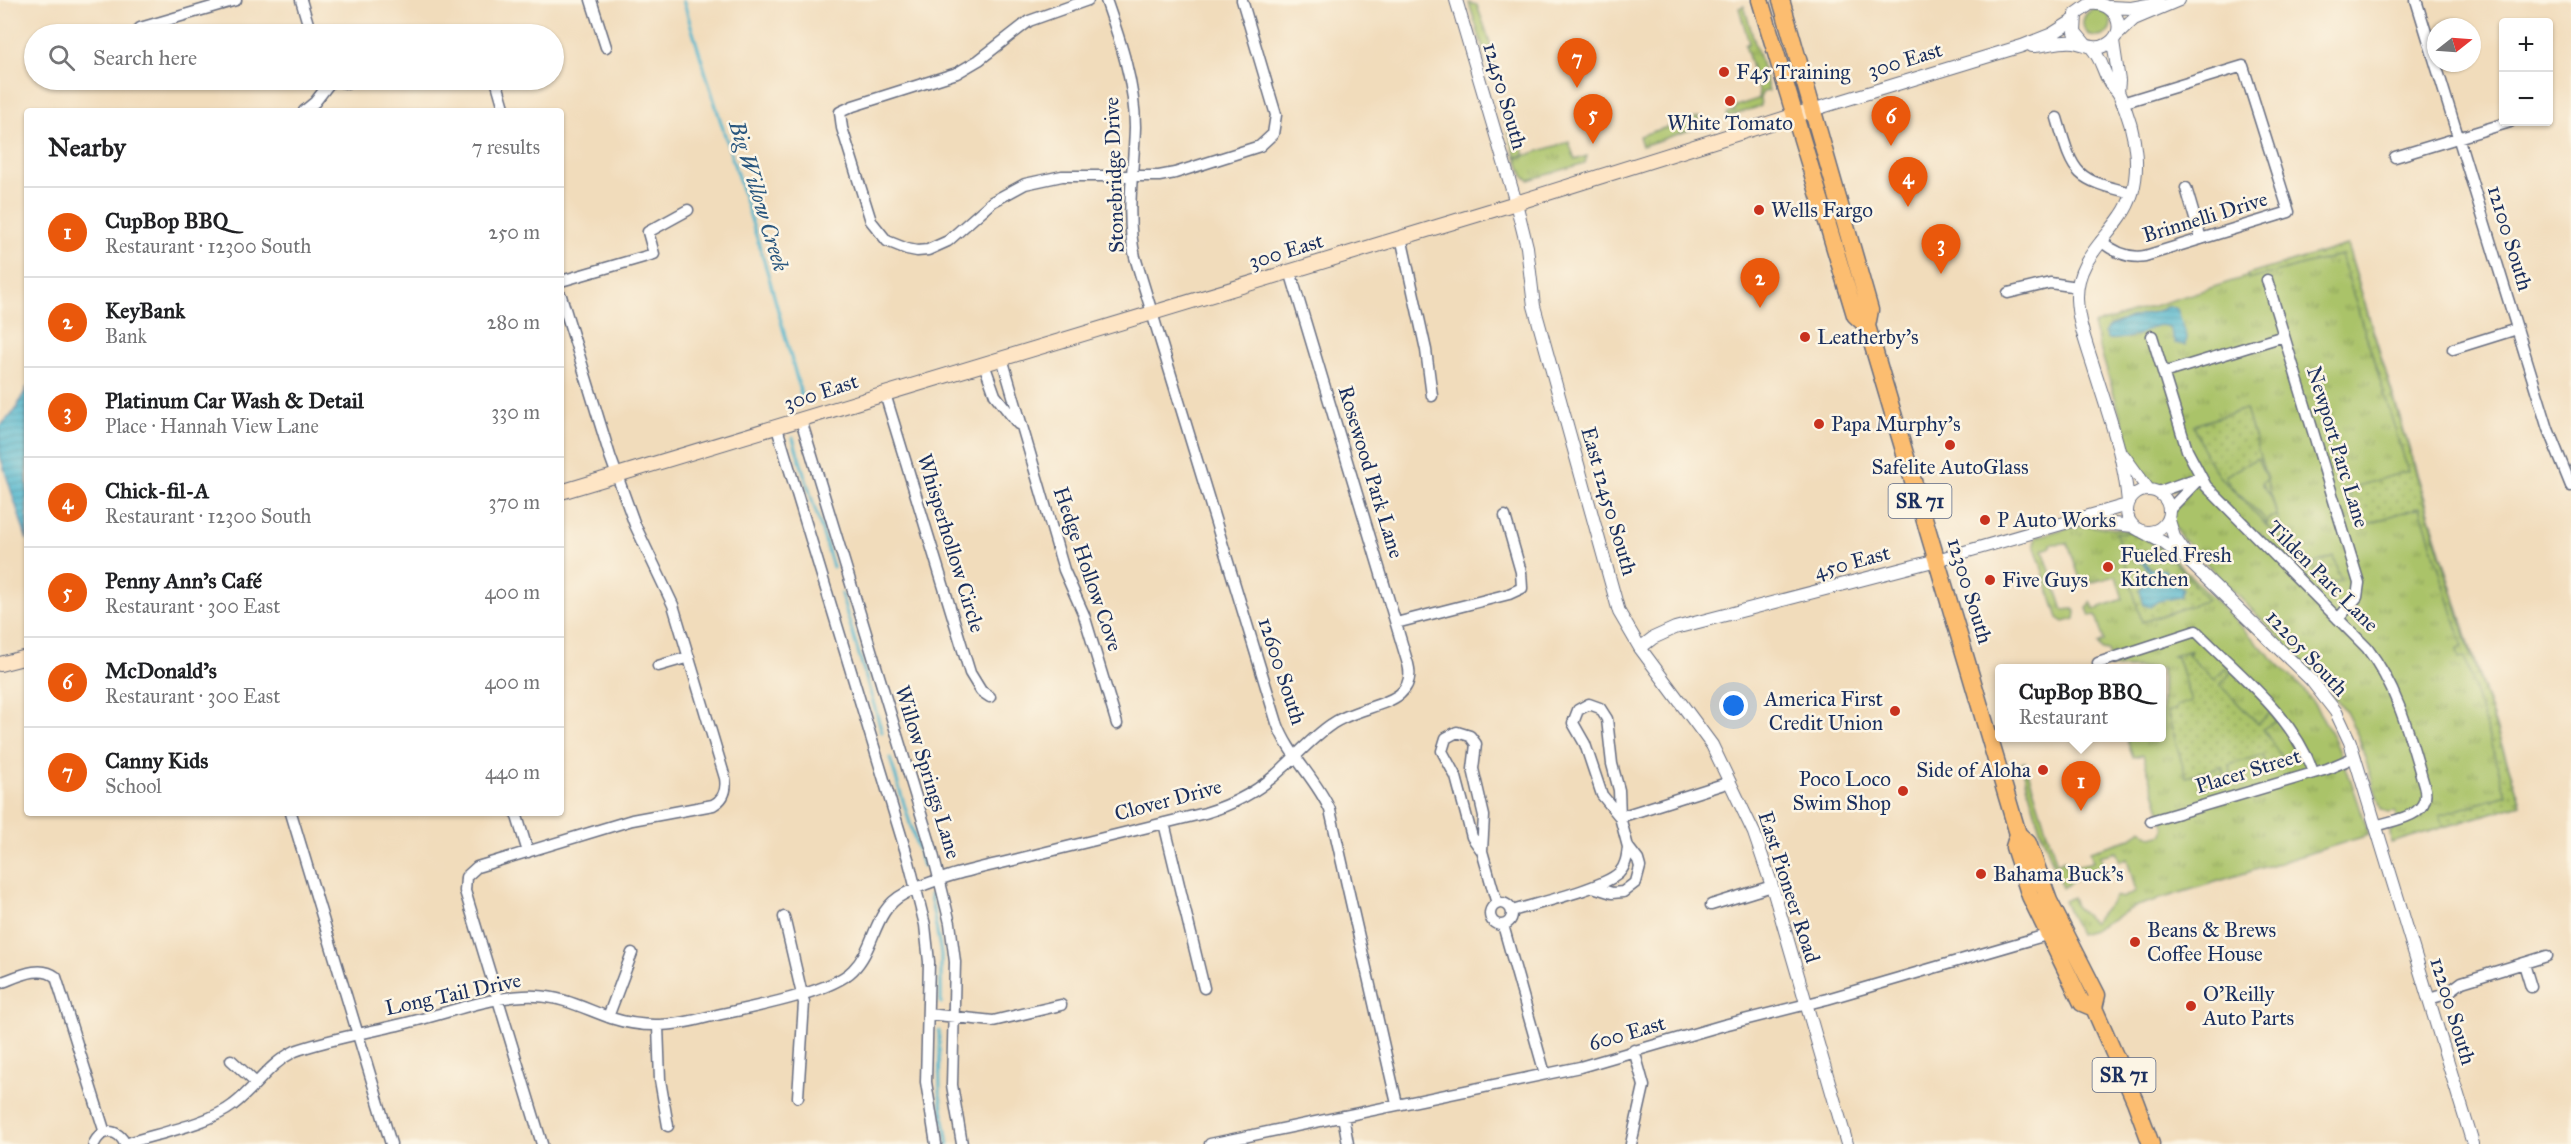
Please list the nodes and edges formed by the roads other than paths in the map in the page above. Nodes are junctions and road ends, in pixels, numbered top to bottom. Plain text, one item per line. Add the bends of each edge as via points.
1 (236, 0) edge
2 (301, 0) edge
3 (591, 0) edge
4 (1088, 0) edge
5 (1106, 0) edge
6 (1242, 0) edge
7 (1456, 0) edge
8 (1760, 0) edge
9 (1781, 0) edge
10 (2079, 0) edge
11 (2416, 0) edge
12 (2174, 1) edge
13 (2106, 4) edge
14 (2075, 17) junction
15 (154, 24) edge
16 (308, 24) edge
17 (2114, 38) junction
18 (2022, 46) junction
19 (2088, 46) junction
20 (606, 47) dead end
21 (324, 90) edge
22 (499, 90) edge
23 (2120, 98) junction
24 (308, 108) edge
25 (504, 108) edge
26 (1812, 110) junction
27 (1794, 116) junction
28 (2057, 118) dead end
29 (2499, 125) edge
30 (2459, 137) junction
31 (2395, 157) dead end
32 (1133, 176) junction
33 (2186, 188) dead end
34 (2132, 193) junction
35 (1516, 203) junction
36 (688, 210) dead end
37 (1401, 237) junction
38 (2201, 239) junction
39 (2101, 241) junction
40 (1290, 271) junction
41 (564, 280) edge
42 (2267, 280) dead end
43 (2078, 286) junction
44 (2008, 293) dead end
45 (564, 305) edge
46 (1152, 314) junction
47 (1867, 326) junction
48 (2517, 329) junction
49 (2152, 336) dead end
50 (2284, 336) junction
51 (2453, 349) dead end
52 (1002, 358) junction
53 (984, 364) junction
54 (2163, 373) junction
55 (885, 394) junction
56 (1432, 396) dead end
57 (801, 420) junction
58 (1021, 427) junction
59 (777, 428) junction
60 (2118, 447) junction
61 (618, 476) junction
62 (2200, 477) junction
63 (2571, 486) edge
64 (564, 491) edge
65 (2153, 491) junction
66 (2128, 504) junction
67 (2169, 513) junction
68 (1505, 516) dead end
69 (2077, 520) junction
70 (2138, 529) junction
71 (1937, 560) junction
72 (2192, 564) junction
73 (2338, 619) junction
74 (1396, 623) junction
75 (1640, 648) junction
76 (688, 657) junction
77 (24, 658) edge
78 (2098, 663) dead end
79 (0, 664) edge
80 (658, 666) dead end
81 (1407, 684) joint
82 (990, 697) dead end
83 (1117, 724) dead end
84 (1295, 756) junction
85 (2355, 757) junction
86 (2313, 772) junction
87 (1731, 782) junction
88 (292, 816) edge
89 (517, 816) edge
90 (1620, 817) junction
91 (2151, 820) dead end
92 (1164, 823) junction
93 (2375, 826) junction
94 (2018, 834) junction
95 (1628, 847) junction
96 (1482, 851) junction
97 (528, 852) junction
98 (940, 880) junction
99 (1772, 886) junction
100 (1593, 887) junction
101 (916, 888) junction
102 (2396, 890) joint
103 (1497, 904) junction
104 (1710, 905) dead end
105 (1512, 911) junction
106 (783, 917) dead end
107 (1503, 926) junction
108 (2050, 934) junction
109 (632, 953) dead end
110 (2547, 956) dead end
111 (2524, 963) junction
112 (0, 982) edge
113 (2531, 987) dead end
114 (1204, 988) dead end
115 (802, 994) junction
116 (2429, 999) junction
117 (498, 1000) junction
118 (1061, 1005) dead end
119 (1806, 1005) junction
120 (2094, 1008) junction
121 (928, 1014) junction
122 (608, 1017) junction
123 (953, 1018) junction
124 (658, 1026) junction
125 (358, 1035) junction
126 (1634, 1050) junction
127 (231, 1060) dead end
128 (1545, 1074) junction
129 (256, 1083) junction
130 (798, 1097) dead end
131 (1397, 1104) junction
132 (1343, 1116) junction
133 (668, 1126) dead end
134 (105, 1133) junction
135 (94, 1144) edge
136 (125, 1144) edge
137 (391, 1144) edge
138 (542, 1144) edge
139 (936, 1144) edge
140 (962, 1144) edge
141 (1210, 1144) edge
142 (1348, 1144) edge
143 (1631, 1144) edge
144 (1847, 1144) edge
145 (2151, 1144) edge
146 (2473, 1144) edge

1 - 15 street
2 - 16 street
3 - 20 street
4 - 32 street via 1029,21 957,73 840,112 842,128 871,222 887,241 907,249 939,247 992,202 1025,184 1062,176
5 - 32 street, Stonebridge Drive via 1132,100
6 - 32 street via 1275,109 1273,134 1260,146 1167,175
7 - 35 street, 12450 South
8 - 27 main road, 12300 South / SR 71
9 - 26 main road, 12300 South / SR 71
10 - 14 street
11 - 30 street, 12100 South
12 - 13 street via 2131,8
12 - 17 street via 2130,22
13 - 14 street via 2090,4
13 - 17 street via 2118,20
14 - 18 street, 300 East via 2052,34
14 - 19 street via 2077,37
17 - 19 street via 2103,47
17 - 23 street
18 - 19 street, 300 East via 2067,42
18 - 26 street, 300 East
19 - 23 street via 2103,63
21 - 24 street
22 - 25 street
23 - 34 street via 2135,147
23 - 38 street, Brinnelli Drive via 2244,66 2289,212
26 - 27 main road, 300 East
26 - 47 main road, 12300 South / SR 71 via 1870,310
27 - 35 main road, 300 East
27 - 47 main road, 12300 South / SR 71 via 1855,315
28 - 34 street via 2070,160 2080,175 2093,183
29 - 30 street
30 - 31 street
30 - 48 street, 12100 South
32 - 46 street, Stonebridge Drive via 1131,237
33 - 38 street
34 - 39 street via 2121,218
35 - 37 main road, 300 East
35 - 75 street, East 12450 South via 1527,248 1534,306 1619,612
36 - 41 street via 648,232 654,254
37 - 40 main road, 300 East
37 - 56 street
38 - 39 street, Brinnelli Drive via 2139,257 2121,254
39 - 43 street via 2085,262
40 - 46 main road, 300 East
40 - 74 street, Rosewood Park Lane
42 - 50 street, Newport Parc Lane
43 - 44 street via 2050,283
43 - 60 street via 2079,316
45 - 61 street
46 - 52 main road, 300 East
46 - 84 street, 12600 South via 1281,736
47 - 71 main road, 12300 South / SR 71
48 - 51 street
48 - 63 street, 12100 South via 2548,429
49 - 54 street, Tilden Parc Lane
50 - 54 street
50 - 73 street, Newport Parc Lane via 2359,583 2357,597
52 - 53 main road, 300 East
52 - 58 street, Hedge Hollow Cove
53 - 55 main road, 300 East
53 - 58 street, Hedge Hollow Cove via 995,395
54 - 62 street, Tilden Parc Lane
55 - 57 main road, 300 East
55 - 82 street, Whisperhollow Circle via 970,673 981,691
57 - 59 main road, 300 East
57 - 98 street, Willow Springs Lane
58 - 83 street, Hedge Hollow Cove via 1064,570 1084,615
59 - 61 main road, 300 East
59 - 101 street, Willow Springs Lane
60 - 65 street via 2132,471
60 - 66 street
61 - 64 main road, 300 East
61 - 76 street via 639,536 669,596
62 - 65 street
62 - 67 street
62 - 73 street, Tilden Parc Lane
65 - 66 street via 2136,493
65 - 67 street via 2165,499
66 - 69 street, 450 East
66 - 70 street via 2127,517
67 - 70 street via 2157,530
67 - 72 street, 12205 South via 2174,537
68 - 74 street via 1522,588
69 - 70 street, 450 East
69 - 71 street, 450 East
70 - 72 street, 12205 South
71 - 75 street, 450 East via 1675,628
71 - 94 main road, 12300 South / SR 71
72 - 85 street, 12205 South via 2311,680 2336,712
73 - 93 street, Tilden Parc Lane via 2367,648 2386,676 2402,712 2426,791 2420,811
74 - 81 street, Rosewood Park Lane via 1410,671
75 - 87 street, East 12450 South via 1712,745
76 - 80 street
76 - 97 street via 725,778 721,800 709,807 632,820
77 - 79 main road
78 - 86 street via 2196,631 2283,719 2301,744
81 - 84 street, Clover Drive via 1393,698 1333,723
84 - 92 street, Clover Drive via 1245,797
84 - 131 street, 12600 South via 1319,789 1333,820
85 - 86 street, Placer Street
85 - 93 street, 12205 South
86 - 91 street, Placer Street
87 - 90 street
87 - 99 street, East Pioneer Road
88 - 125 street
89 - 97 street
90 - 90 street via 1602,795 1585,744 1573,723 1578,710 1588,705 1600,708 1607,719
90 - 95 street
92 - 98 street, Clover Drive
92 - 114 street
93 - 102 street, 12205 South
94 - 108 main road, 12300 South / SR 71 via 2014,847 2030,896
94 - 120 main road, 12300 South / SR 71 via 2028,843 2049,901 2097,995
95 - 100 street via 1620,873
95 - 100 street via 1640,867 1633,886 1618,893
96 - 96 street via 1472,837 1456,777 1442,751 1446,738 1457,732 1470,736 1476,744 1473,769 1484,816
96 - 103 street
97 - 117 street via 477,867 464,884
98 - 101 street, Long Tail Drive
98 - 123 street, Willow Springs Lane via 955,962
99 - 104 street
99 - 119 street, East Pioneer Road
100 - 105 street
101 - 115 street, Long Tail Drive via 887,907 854,970 834,984
101 - 121 street, Willow Springs Lane via 929,962
102 - 116 street, 12200 South
103 - 105 street via 1508,905
103 - 107 street via 1490,917
105 - 107 street via 1510,922
106 - 115 street
107 - 128 street
108 - 119 street, 600 East
108 - 120 main road, 12300 South / SR 71 via 2082,1003
109 - 122 street
110 - 111 street
111 - 113 street
111 - 116 street via 2462,982 2446,994
112 - 134 street via 34,972 56,977
115 - 124 street, Long Tail Drive
115 - 130 street via 804,1020
116 - 146 street, 12200 South
117 - 122 street, Long Tail Drive via 556,998
117 - 125 street, Long Tail Drive
117 - 138 street
118 - 123 street via 999,1021
119 - 126 street, 600 East
119 - 144 street, East Pioneer Road
120 - 145 main road, 12300 South / SR 71
121 - 123 street
121 - 139 street, Willow Springs Lane via 926,1082
122 - 124 street, Long Tail Drive
123 - 140 street, Willow Springs Lane via 952,1085
124 - 133 street via 660,1080
125 - 129 street, Long Tail Drive via 286,1056 267,1069
125 - 137 street
126 - 128 street, 600 East
126 - 143 street via 1644,1086
127 - 129 street
128 - 131 street, 600 East
129 - 136 street, Long Tail Drive via 224,1111
131 - 132 street, 600 East
132 - 141 street, 600 East
132 - 142 street
134 - 135 street
134 - 136 street via 117,1134

